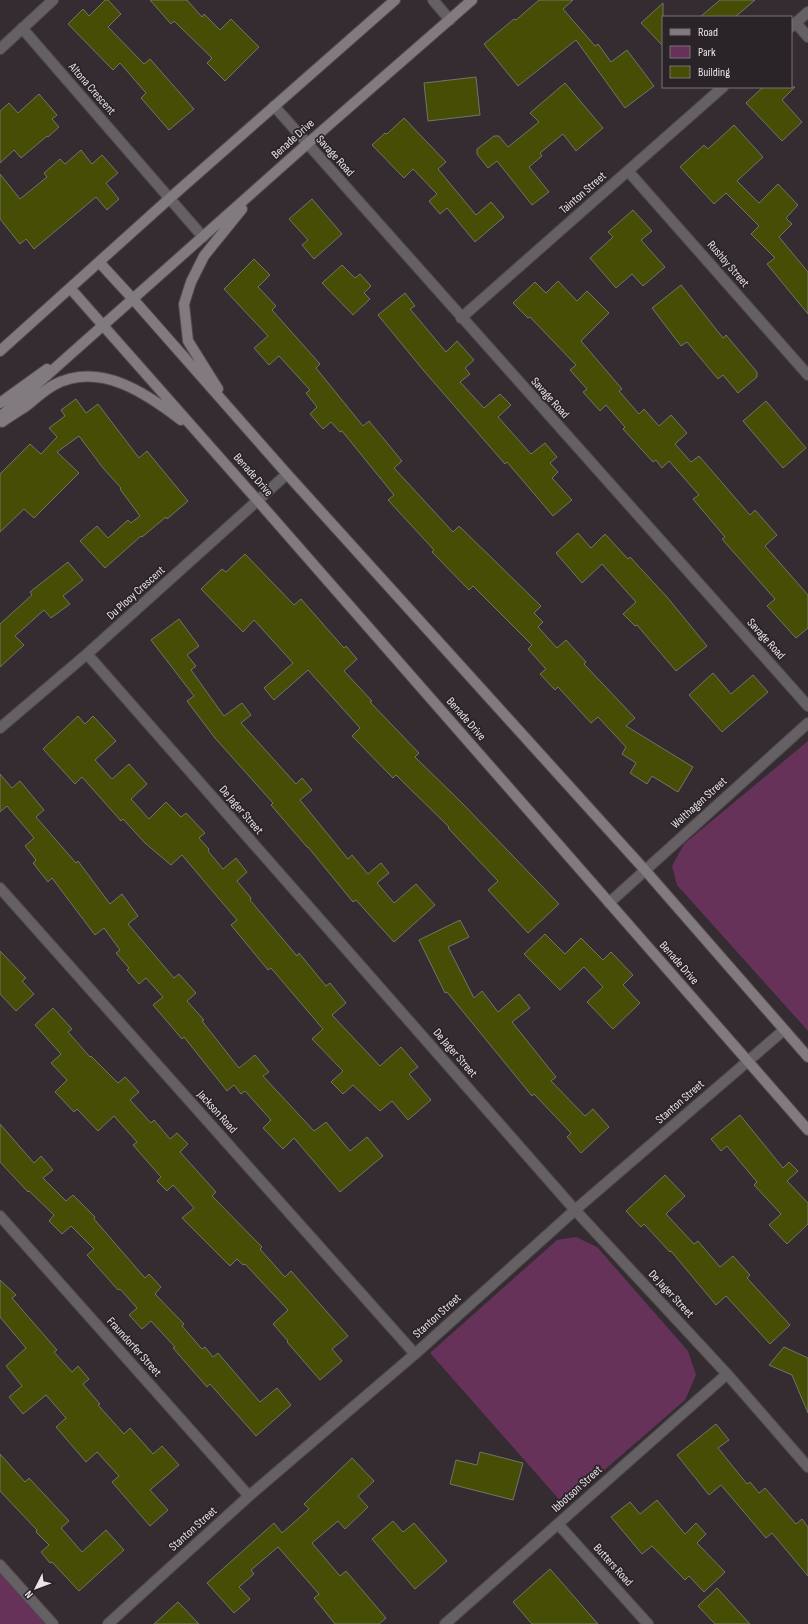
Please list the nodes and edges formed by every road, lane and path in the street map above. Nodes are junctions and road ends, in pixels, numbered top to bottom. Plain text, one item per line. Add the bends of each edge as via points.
1 (53, 0) edge
2 (395, 0) edge
3 (433, 0) edge
4 (472, 0) edge
5 (808, 12) edge
6 (450, 20) junction
7 (793, 25) edge
8 (22, 28) junction
9 (808, 36) edge
10 (0, 49) edge
11 (722, 88) edge
12 (274, 106) junction
13 (307, 144) junction
14 (628, 171) junction
15 (262, 185) junction
16 (170, 198) junction
17 (203, 237) junction
18 (99, 262) junction
19 (70, 288) junction
20 (133, 299) junction
21 (461, 318) junction
22 (103, 325) junction
23 (0, 351) edge
24 (72, 353) junction
25 (808, 375) edge
26 (0, 403) edge
27 (0, 417) edge
28 (237, 418) junction
29 (0, 423) edge
30 (198, 433) junction
31 (287, 474) junction
32 (258, 501) junction
33 (87, 654) junction
34 (808, 706) edge
35 (808, 723) edge
36 (0, 728) edge
37 (644, 869) junction
38 (0, 888) edge
39 (609, 903) junction
40 (784, 1030) junction
41 (808, 1057) edge
42 (748, 1061) junction
43 (808, 1130) edge
44 (576, 1210) junction
45 (0, 1216) edge
46 (415, 1354) junction
47 (727, 1374) junction
48 (808, 1467) edge
49 (248, 1496) junction
50 (558, 1524) junction
51 (0, 1565) edge
52 (53, 1624) edge
53 (108, 1624) edge
54 (445, 1624) edge
55 (648, 1624) edge

1 - 8 street
2 - 12 street
3 - 6 street
4 - 6 street, Benade Drive
5 - 7 street
6 - 13 street, Benade Drive
7 - 9 street
8 - 10 street
8 - 16 street, Altona Crescent
11 - 14 street, Tainton Street
12 - 13 street, Savage Road
12 - 16 street
13 - 15 street, Benade Drive
13 - 21 street, Savage Road
14 - 21 street, Tainton Street
14 - 25 street, Rushby Street
15 - 17 street, Benade Drive
15 - 28 street via 204,256 184,304 188,341
16 - 17 street, Altona Crescent
16 - 18 street
17 - 20 street, Benade Drive
18 - 19 street
18 - 20 street
19 - 22 street, Benade Drive
19 - 23 street
20 - 22 street, Benade Drive
20 - 28 street
21 - 34 street, Savage Road
22 - 24 street, Benade Drive
22 - 30 street, Benade Drive
24 - 26 street
24 - 27 street, Benade Drive
28 - 31 street
29 - 30 street via 53,386 67,380 93,377 116,381 150,397
30 - 32 street, Benade Drive
31 - 32 street, Du Plooy Crescent
31 - 37 street
32 - 33 street, Du Plooy Crescent
32 - 39 street, Benade Drive
33 - 36 street, Du Plooy Crescent
33 - 44 street, De Jager Street
35 - 37 street, Welthagen Street
37 - 39 street, Welthagen Street
37 - 40 street
38 - 46 street, Jackson Road
39 - 42 street, Benade Drive
40 - 41 street
40 - 42 street, Stanton Street
42 - 43 street, Benade Drive
42 - 44 street, Stanton Street
44 - 46 street, Stanton Street
44 - 47 street, De Jager Street
45 - 49 street, Fraundorfer Street
46 - 49 street, Stanton Street
47 - 48 street, De Jager Street
47 - 50 street, Ibbotson Street
49 - 53 street, Stanton Street
50 - 54 street, Ibbotson Street
50 - 55 street, Butters Road
51 - 52 street

